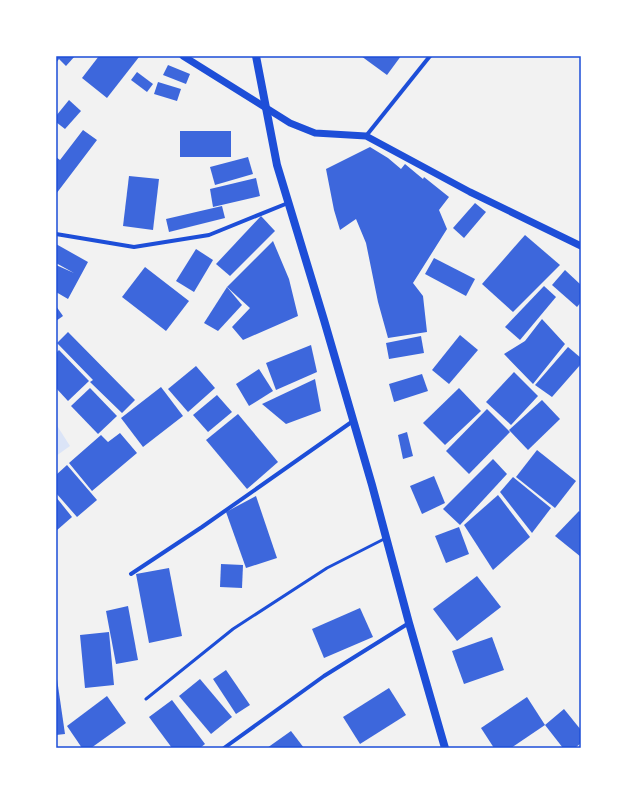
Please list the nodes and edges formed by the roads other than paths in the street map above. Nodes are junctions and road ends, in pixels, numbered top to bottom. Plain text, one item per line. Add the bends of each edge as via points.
1 (183, 56) edge
2 (256, 56) edge
3 (430, 56) edge
4 (266, 108) junction
5 (366, 136) junction
6 (288, 203) junction
7 (56, 234) edge
8 (581, 246) edge
9 (353, 422) junction
10 (386, 538) junction
11 (131, 574) dead end
12 (409, 623) junction
13 (146, 699) dead end
14 (224, 748) edge
15 (445, 748) edge

1 - 4 street
2 - 4 main road
3 - 5 street
4 - 5 street via 290,123 315,133
4 - 6 main road via 277,165
5 - 8 street via 470,192
6 - 7 street via 209,235 134,247
6 - 9 main road
9 - 10 main road
9 - 11 street
10 - 12 main road
10 - 13 lane via 327,568 232,629
12 - 14 street via 324,676
12 - 15 main road

